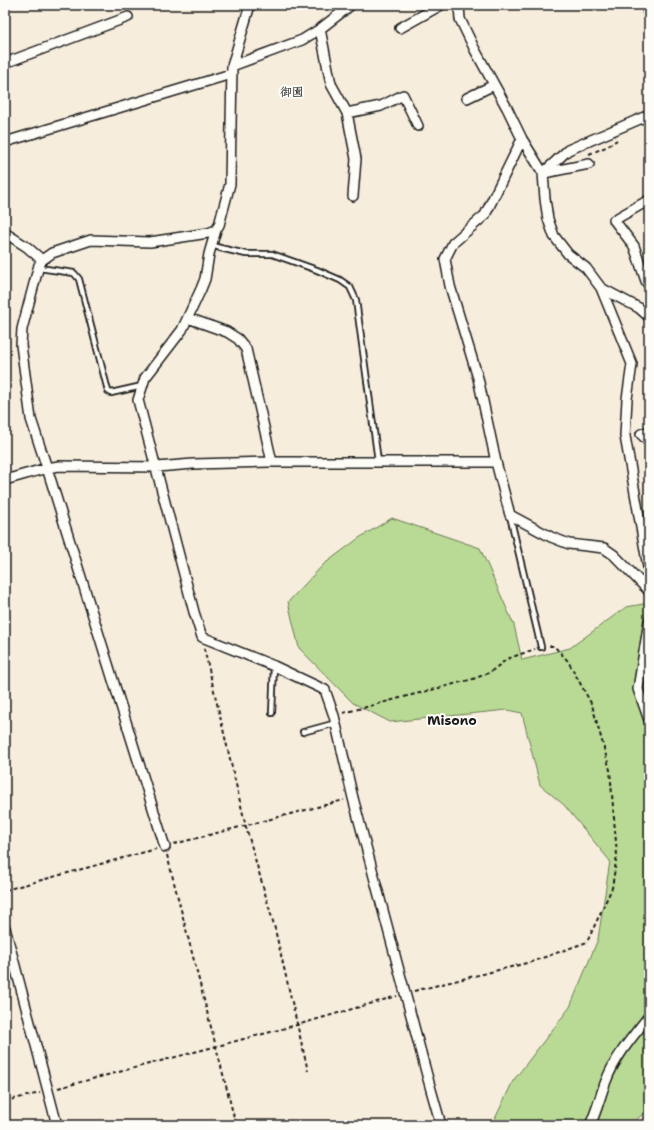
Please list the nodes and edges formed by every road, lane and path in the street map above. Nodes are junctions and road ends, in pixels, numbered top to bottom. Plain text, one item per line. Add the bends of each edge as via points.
1 (250, 5) edge
2 (351, 5) edge
3 (441, 5) edge
4 (459, 5) edge
5 (646, 5) edge
6 (649, 15) edge
7 (128, 17) dead end
8 (400, 28) dead end
9 (320, 29) junction
10 (5, 63) edge
11 (232, 70) junction
12 (494, 85) junction
13 (467, 98) dead end
14 (347, 113) junction
15 (649, 115) edge
16 (418, 126) dead end
17 (522, 139) junction
18 (5, 142) edge
19 (589, 164) dead end
20 (543, 173) junction
21 (353, 196) dead end
22 (649, 200) edge
23 (216, 230) junction
24 (5, 232) edge
25 (212, 245) junction
26 (40, 264) junction
27 (649, 286) edge
28 (601, 288) junction
29 (649, 317) edge
30 (188, 318) junction
31 (142, 386) junction
32 (645, 432) edge
33 (625, 436) junction
34 (649, 442) edge
35 (378, 461) junction
36 (272, 462) junction
37 (496, 462) junction
38 (157, 467) junction
39 (47, 468) junction
40 (5, 480) edge
41 (510, 515) junction
42 (649, 573) edge
43 (649, 591) edge
44 (649, 621) edge
45 (202, 637) junction
46 (541, 647) junction
47 (274, 666) junction
48 (272, 713) dead end
49 (335, 719) junction
50 (649, 720) edge
51 (303, 732) dead end
52 (354, 798) junction
53 (246, 827) junction
54 (165, 847) junction
55 (5, 890) edge
56 (5, 928) edge
57 (405, 993) junction
58 (649, 1016) edge
59 (297, 1025) junction
60 (216, 1047) junction
61 (308, 1071) dead end
62 (48, 1091) junction
63 (5, 1101) edge
64 (56, 1125) edge
65 (236, 1125) edge
66 (441, 1125) edge
67 (590, 1125) edge

1 - 11 street
2 - 9 street
3 - 8 street
4 - 12 street via 460,19
5 - 6 street
7 - 10 street
9 - 11 street via 302,40
9 - 14 street via 331,84
11 - 18 street
11 - 23 street via 230,184
12 - 13 street
12 - 17 street
14 - 16 street via 382,106 402,94
14 - 21 street via 356,159
15 - 20 street via 568,150
17 - 20 street
17 - 37 street via 484,215 453,243 445,259 450,286 478,378
19 - 20 street
20 - 28 street via 548,219 554,236 568,254 586,268
22 - 27 street via 614,220 634,246
23 - 25 street
23 - 26 street via 150,242 91,240 52,253
24 - 26 street via 27,247
25 - 30 street via 205,279
25 - 35 lane via 246,254 272,254 317,270 350,287 356,300
26 - 31 lane via 74,273 79,279 108,391 111,393
26 - 39 street via 22,329 21,345 31,419
28 - 29 street via 639,308
28 - 33 street via 632,364
30 - 31 street
30 - 36 street via 227,332 238,339 246,349
31 - 38 street via 138,400
32 - 33 street
32 - 34 street
33 - 42 street
35 - 36 street
35 - 37 street
36 - 38 street
37 - 41 street
38 - 39 street
38 - 45 street
39 - 40 street
39 - 54 street
41 - 43 street via 569,544 604,548
41 - 46 lane
44 - 50 street via 638,689
45 - 47 street
45 - 53 path
46 - 49 path via 507,659 489,673 473,679
46 - 57 path via 554,646 568,661 592,705 610,770 617,855 612,888 587,942 531,962
47 - 48 lane
47 - 49 street via 325,690
49 - 51 lane
49 - 52 street
52 - 53 path
52 - 57 street
53 - 54 path
53 - 59 path via 274,925
54 - 55 path
54 - 60 path
56 - 62 street
57 - 59 path
57 - 66 street
58 - 67 street via 620,1055 607,1080
59 - 60 path
59 - 61 path
60 - 62 path
60 - 65 path
62 - 63 path
62 - 64 street

